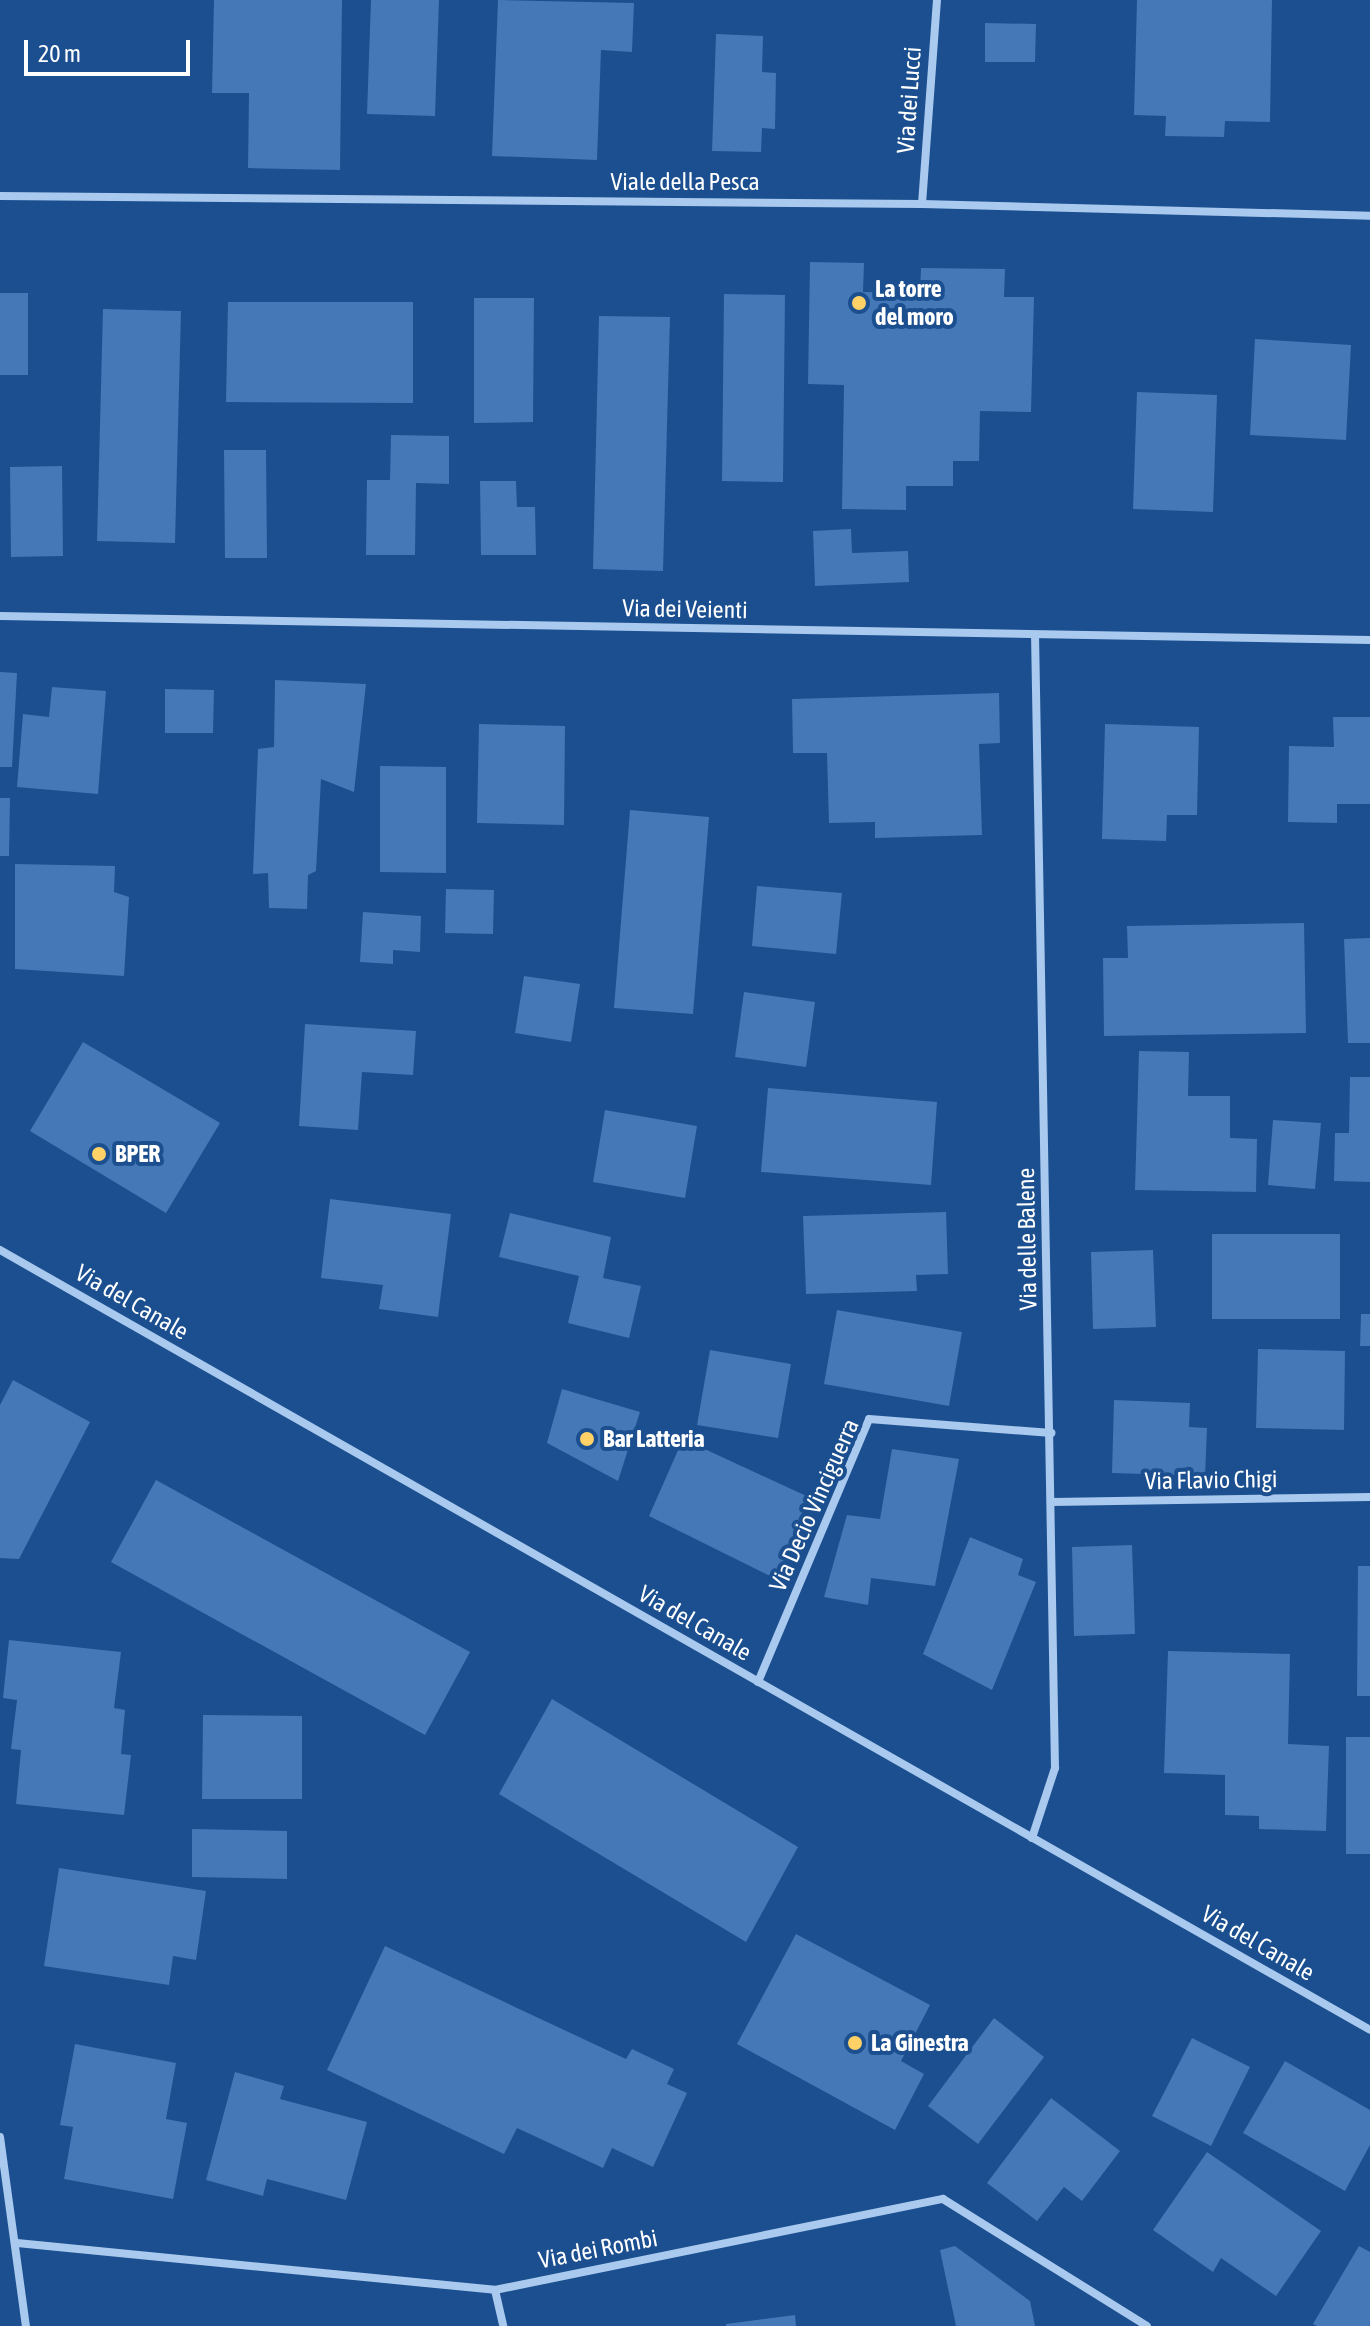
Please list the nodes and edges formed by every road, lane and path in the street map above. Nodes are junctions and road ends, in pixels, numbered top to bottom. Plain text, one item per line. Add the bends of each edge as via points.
1 (937, 0) edge
2 (0, 196) edge
3 (922, 204) junction
4 (1370, 216) edge
5 (0, 616) edge
6 (1035, 636) junction
7 (1370, 640) edge
8 (0, 1250) edge
9 (1051, 1433) junction
10 (1370, 1497) edge
11 (1052, 1502) junction
12 (758, 1682) junction
13 (1032, 1838) junction
14 (1370, 2030) edge
15 (0, 2137) edge
16 (17, 2243) junction
17 (495, 2290) junction
18 (26, 2326) edge
19 (503, 2326) edge
20 (1147, 2326) edge

1 - 3 street, Via dei Lucci
2 - 3 street, Viale della Pesca
3 - 4 street, Viale della Pesca
5 - 6 street, Via dei Veienti
6 - 7 street, Via dei Veienti
6 - 9 street, Via delle Balene
8 - 12 street, Via del Canale
9 - 11 street, Via delle Balene
9 - 12 street, Via Decio Vinciguerra via 869,1419
10 - 11 street, Via Flavio Chigi
11 - 13 street, Via delle Balene via 1055,1768
12 - 13 street, Via del Canale
13 - 14 street, Via del Canale
15 - 16 street
16 - 17 street, Via dei Rombi
16 - 18 street
17 - 19 street
17 - 20 street, Via dei Rombi via 943,2199

